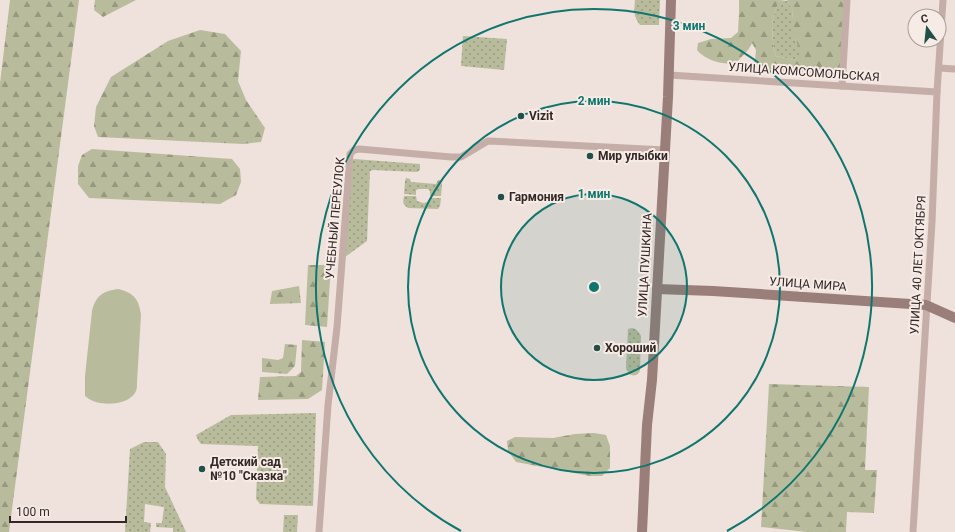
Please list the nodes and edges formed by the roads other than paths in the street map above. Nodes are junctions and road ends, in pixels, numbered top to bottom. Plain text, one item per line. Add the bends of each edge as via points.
1 (671, 0) edge
2 (847, 0) edge
3 (943, 0) edge
4 (939, 68) junction
5 (955, 68) edge
6 (669, 75) junction
7 (842, 86) junction
8 (937, 92) junction
9 (665, 150) junction
10 (657, 288) junction
11 (926, 305) junction
12 (955, 318) edge
13 (319, 532) edge
14 (642, 532) edge
15 (913, 532) edge

1 - 6 main road, УЛИЦА ПУШКИНА
2 - 7 street
3 - 4 street, УЛИЦА 40 ЛЕТ ОКТЯБРЯ
4 - 5 street
4 - 8 street, УЛИЦА 40 ЛЕТ ОКТЯБРЯ
6 - 7 street, УЛИЦА КОМСОМОЛЬСКАЯ
6 - 9 main road, УЛИЦА ПУШКИНА
7 - 8 street, УЛИЦА КОМСОМОЛЬСКАЯ
8 - 11 street, УЛИЦА 40 ЛЕТ ОКТЯБРЯ
9 - 10 main road, УЛИЦА ПУШКИНА
9 - 13 street, УЧЕБНЫЙ ПЕРЕУЛОК via 488,141 461,158 359,149 350,154
10 - 11 main road, УЛИЦА МИРА
10 - 14 main road, УЛИЦА ПУШКИНА
11 - 12 main road, УЛИЦА МИРА
11 - 15 street, УЛИЦА 40 ЛЕТ ОКТЯБРЯ

